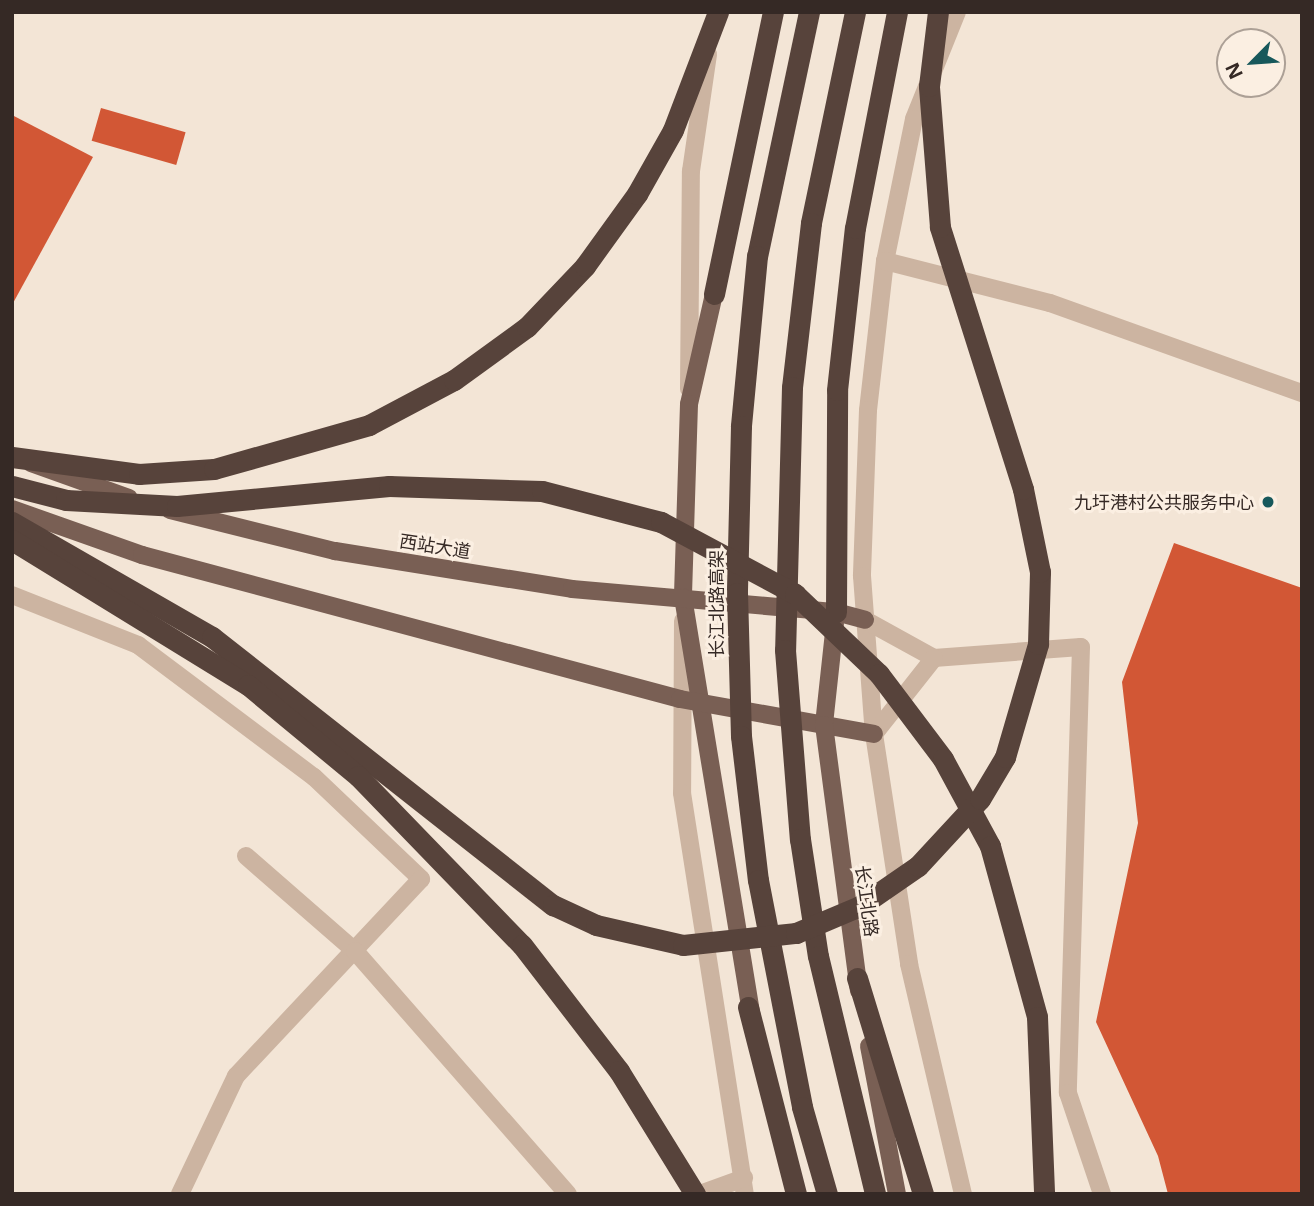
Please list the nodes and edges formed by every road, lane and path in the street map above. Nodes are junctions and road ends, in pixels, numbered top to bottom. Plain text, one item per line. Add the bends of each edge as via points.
1 (716, 12) edge
2 (773, 12) edge
3 (809, 12) edge
4 (855, 12) edge
5 (897, 12) edge
6 (938, 12) edge
7 (957, 12) edge
8 (886, 261) junction
9 (714, 294) joint
10 (1302, 393) edge
11 (689, 404) junction
12 (12, 455) edge
13 (12, 486) edge
14 (12, 509) edge
15 (12, 522) edge
16 (12, 540) edge
17 (12, 595) edge
18 (683, 597) junction
19 (836, 611) junction
20 (865, 620) junction
21 (934, 658) junction
22 (680, 699) junction
23 (700, 703) junction
24 (824, 725) junction
25 (874, 734) junction
26 (246, 856) dead end
27 (355, 951) junction
28 (857, 978) junction
29 (748, 1007) junction
30 (744, 1186) edge
31 (180, 1194) edge
32 (568, 1194) edge
33 (697, 1194) edge
34 (796, 1194) edge
35 (806, 1194) edge
36 (827, 1194) edge
37 (875, 1194) edge
38 (897, 1194) edge
39 (923, 1194) edge
40 (963, 1194) edge
41 (1044, 1194) edge
42 (1102, 1194) edge

1 - 11 street via 691,171
1 - 12 highway, bridge via 673,130 637,194 585,266 527,327 454,380 369,425 214,469 139,474
2 - 9 highway
3 - 36 highway, 长江北路高架, bridge via 757,256 741,426 737,593 741,736 758,880 802,1107
4 - 37 highway, bridge via 811,223 792,387 785,650 800,839 818,956
5 - 19 highway via 855,228 837,390
6 - 15 highway, bridge via 929,86 940,227 1023,489 1040,572 1038,644 1021,715 980,799 925,860 860,906 796,933 726,944 683,945 596,925 542,897 212,637
7 - 8 street via 914,119
8 - 10 street via 1051,303
8 - 20 street via 868,410
9 - 11 main road
11 - 18 main road
12 - 18 main road, 西站大道 via 62,479 335,551 572,589
13 - 41 highway, bridge via 77,501 177,506 389,486 542,491 661,522 795,594 879,674 943,759 990,846 1037,1017
14 - 22 main road via 142,555
16 - 33 highway via 248,685 368,785 522,945 619,1071
17 - 27 street via 138,645 314,777 421,879
18 - 19 main road, 西站大道
18 - 22 street
18 - 23 main road
19 - 20 main road, 西站大道
19 - 24 main road, 长江北路
20 - 21 street
20 - 25 street
21 - 25 street
21 - 42 street via 1080,647 1068,1093
22 - 23 main road
22 - 30 street via 682,793
23 - 24 main road
23 - 29 main road
24 - 25 main road
24 - 28 main road, 长江北路
25 - 40 street via 909,964
26 - 27 street
27 - 31 street via 236,1076
27 - 32 street
28 - 38 main road, 长江北路
28 - 39 highway
29 - 34 highway
29 - 35 main road
30 - 33 street

